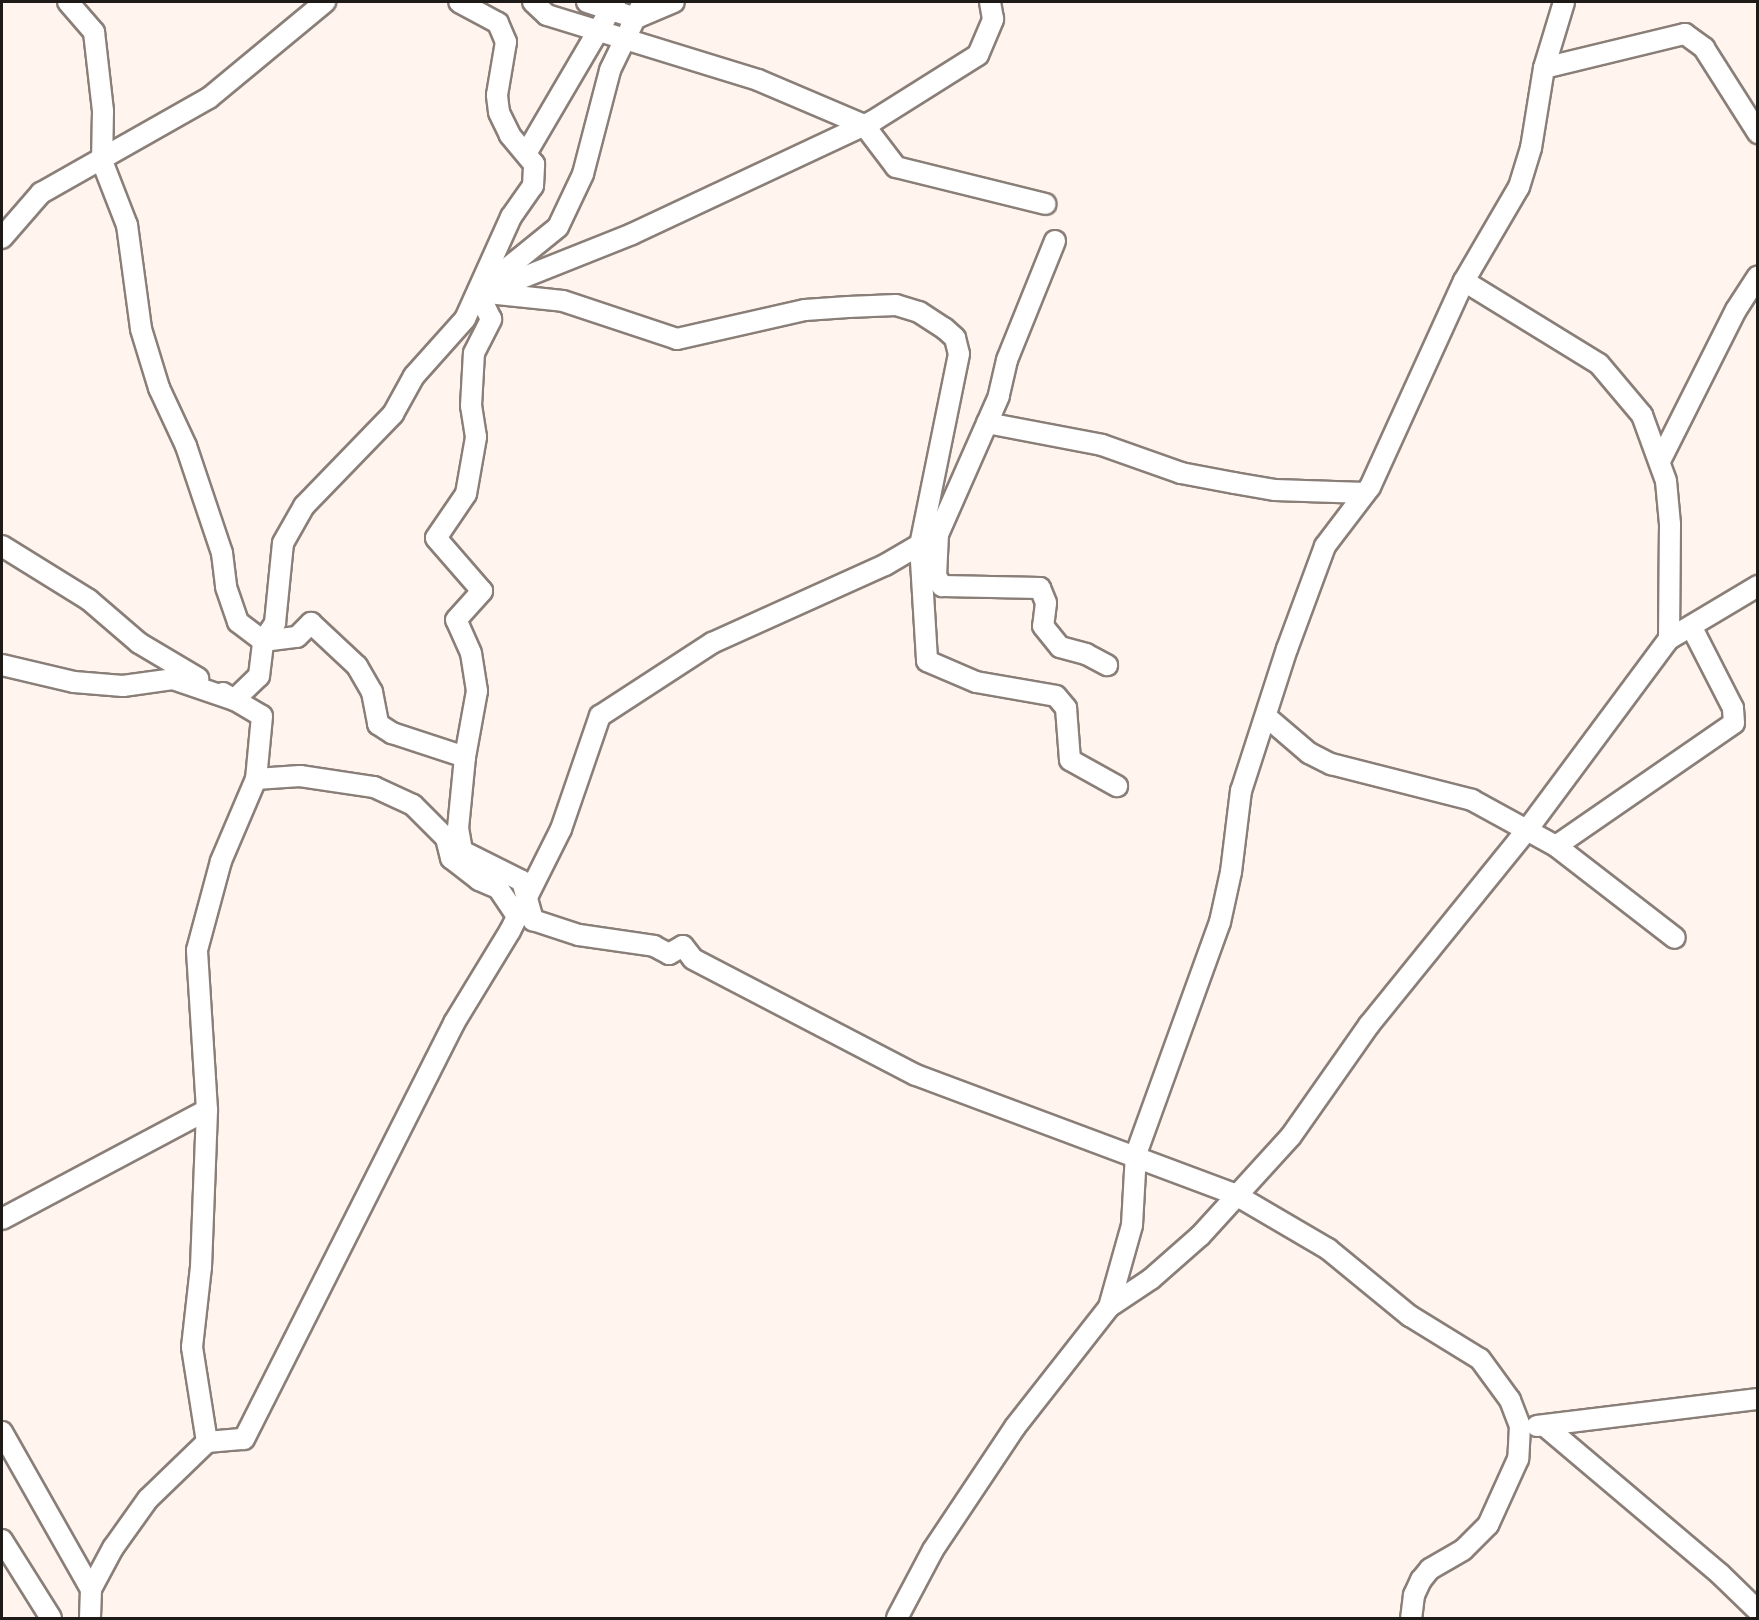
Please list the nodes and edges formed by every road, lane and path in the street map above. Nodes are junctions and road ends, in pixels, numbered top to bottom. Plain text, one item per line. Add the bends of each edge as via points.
1 (68, 2) edge
2 (325, 2) edge
3 (459, 2) edge
4 (533, 2) edge
5 (587, 2) edge
6 (674, 2) edge
7 (990, 2) edge
8 (1564, 2) edge
9 (613, 6) edge
10 (485, 8) edge
11 (639, 10) edge
12 (597, 33) junction
13 (625, 42) junction
14 (1544, 68) junction
15 (864, 125) junction
16 (1758, 133) edge
17 (526, 152) junction
18 (102, 161) junction
19 (1046, 204) dead end
20 (2, 237) edge
21 (1055, 241) dead end
22 (1758, 276) edge
23 (1464, 281) junction
24 (481, 293) junction
25 (987, 423) junction
26 (1661, 459) junction
27 (1365, 493) junction
28 (938, 534) junction
29 (920, 545) junction
30 (2, 546) edge
31 (1758, 586) edge
32 (1691, 626) junction
33 (1669, 639) junction
34 (262, 641) junction
35 (2, 665) edge
36 (1107, 665) dead end
37 (234, 700) junction
38 (1268, 718) junction
39 (465, 757) junction
40 (256, 779) junction
41 (1117, 786) dead end
42 (1527, 830) junction
43 (1556, 846) junction
44 (522, 909) junction
45 (1675, 938) dead end
46 (207, 1110) junction
47 (1136, 1154) junction
48 (1234, 1194) junction
49 (2, 1219) edge
50 (1110, 1308) junction
51 (1758, 1399) edge
52 (1545, 1425) junction
53 (1520, 1426) junction
54 (2, 1432) edge
55 (207, 1442) junction
56 (2, 1540) edge
57 (91, 1589) junction
58 (1758, 1611) edge
59 (51, 1618) edge
60 (90, 1618) edge
61 (897, 1618) edge
62 (1412, 1618) edge

1 - 18 street via 94,32 103,111
2 - 18 street via 210,98
3 - 10 street
4 - 12 street via 547,15
5 - 9 street
6 - 11 street
7 - 15 street via 993,19 978,55
8 - 14 street
9 - 11 street
9 - 12 street
10 - 17 street via 498,23 506,42 497,95 499,112 510,135
11 - 13 street
12 - 13 street
12 - 17 street
13 - 15 street via 758,80
13 - 24 street via 610,70 583,174 558,227
14 - 16 street via 1685,34 1704,48
14 - 23 street via 1531,148 1519,187
15 - 19 street via 896,167
15 - 24 street via 632,234
17 - 24 street via 534,164 533,186 511,217
18 - 20 street via 41,193
18 - 34 street via 127,225 141,329 159,388 186,446 222,553 226,587 238,622
21 - 25 street via 1007,360 999,396
22 - 26 street via 1736,310
23 - 26 street via 1599,364 1642,415
23 - 27 street
24 - 29 street via 563,301 677,339 805,310 896,306 919,312 955,338 959,354
24 - 34 street via 465,319 414,376 393,414 304,506 283,543 274,623
24 - 39 street via 491,319 474,353 471,406 476,437 466,494 436,538 483,591 456,620 471,653 477,691
25 - 27 street via 1102,445 1181,473 1234,483 1275,490
25 - 28 street
26 - 33 street via 1670,524
27 - 38 street via 1325,546 1287,649
28 - 29 street
28 - 36 street via 936,576 942,586 1040,588 1046,603 1042,626 1060,647
29 - 41 street via 927,661 976,682 1056,696 1066,708 1070,760
29 - 44 street via 885,566 712,644 600,716 561,829
30 - 37 street via 89,600 139,643
31 - 32 street
32 - 33 street
32 - 43 street via 1733,708 1734,723
33 - 42 street
34 - 37 street via 259,676
34 - 39 street via 297,637 311,623 357,666 372,692 378,724 392,733
35 - 37 street via 74,682 123,686 173,678
37 - 40 street via 262,716
38 - 42 street via 1309,753 1330,764 1457,795
38 - 47 street via 1241,791 1220,922
39 - 44 street via 458,828 462,851 522,881
40 - 44 street via 300,776 374,787 413,805 446,838 451,858 479,880 498,888
40 - 46 street via 221,861 197,950
42 - 43 street
42 - 48 street via 1369,1025 1296,1128
43 - 45 street
44 - 47 street via 533,921 579,935 654,946 669,954 682,946 693,959 916,1075
44 - 55 street via 454,1023 244,1439
46 - 49 street
46 - 55 street via 201,1267 192,1347
47 - 48 street
47 - 50 street via 1132,1225
48 - 50 street via 1200,1236
48 - 53 street via 1328,1249 1410,1316 1480,1359 1510,1400
50 - 61 street via 1015,1427 933,1550
51 - 52 street
52 - 53 street
52 - 58 street
53 - 62 street via 1518,1459 1488,1525 1463,1550 1430,1569 1421,1580 1414,1595
54 - 57 street
55 - 57 street via 148,1499 113,1548
56 - 59 street
57 - 60 street

